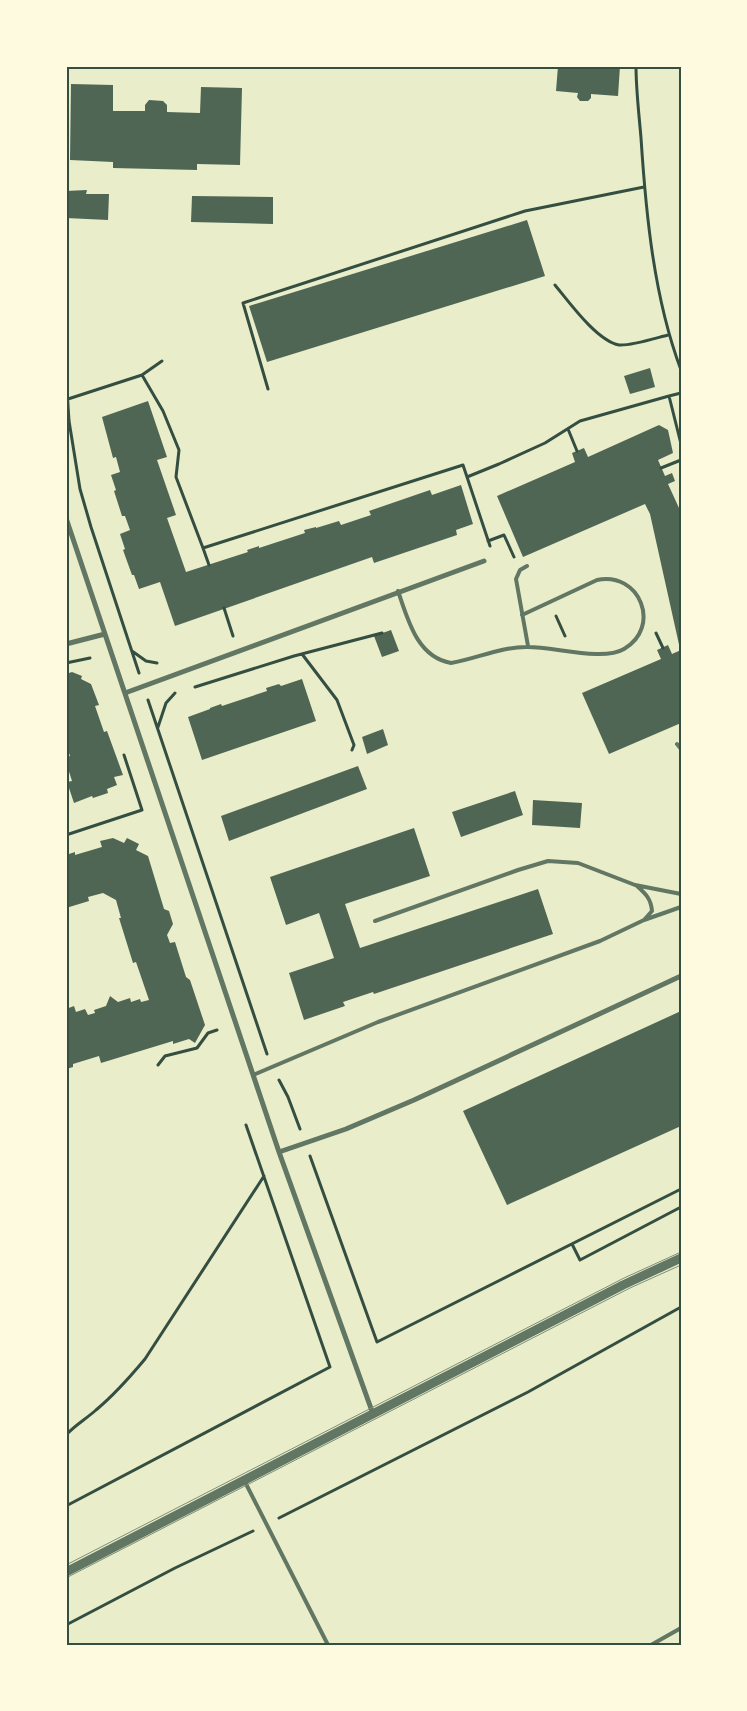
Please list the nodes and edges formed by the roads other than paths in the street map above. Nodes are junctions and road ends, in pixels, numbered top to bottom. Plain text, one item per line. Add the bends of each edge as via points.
1 (66, 518) edge
2 (484, 561) road end
3 (527, 566) dead end
4 (398, 592) junction
5 (522, 615) junction
6 (105, 634) junction
7 (66, 644) edge
8 (528, 646) junction
9 (125, 692) junction
10 (677, 744) dead end
11 (681, 749) edge
12 (635, 885) junction
13 (681, 894) edge
14 (681, 907) edge
15 (644, 920) junction
16 (375, 921) dead end
17 (681, 976) edge
18 (253, 1075) junction
19 (279, 1152) junction
20 (681, 1258) edge
21 (373, 1414) junction
22 (244, 1480) junction
23 (66, 1572) edge
24 (681, 1628) edge
25 (328, 1645) edge
26 (651, 1645) edge

1 - 6 street
2 - 4 street
3 - 5 lane via 520,570 516,579
4 - 8 lane via 418,640 439,660 451,663
4 - 9 street
5 - 8 lane
5 - 8 lane via 604,579 626,584 639,598 644,613 638,637 625,648 610,653
6 - 7 street
6 - 9 street
9 - 18 street
10 - 11 lane
12 - 13 lane
12 - 15 lane via 651,902 652,911
12 - 16 lane via 578,863 548,861
14 - 15 lane
15 - 18 lane via 600,941 378,1022
17 - 19 street via 414,1100 346,1129
18 - 19 street
19 - 21 street
20 - 21 street
21 - 22 street
22 - 23 street
22 - 25 lane
24 - 26 lane

